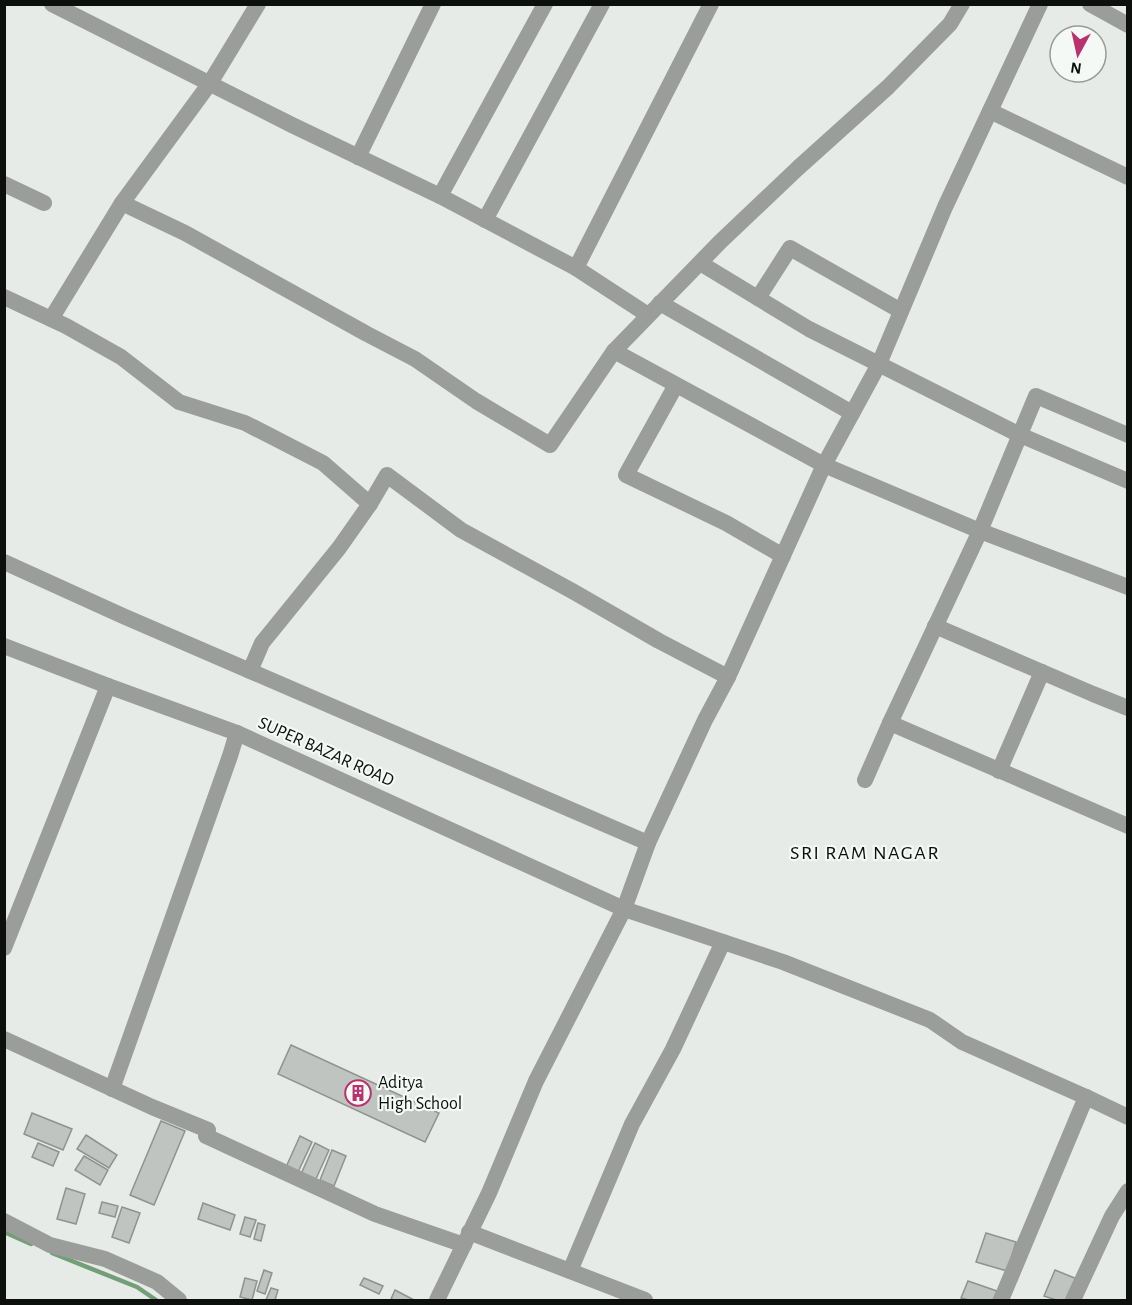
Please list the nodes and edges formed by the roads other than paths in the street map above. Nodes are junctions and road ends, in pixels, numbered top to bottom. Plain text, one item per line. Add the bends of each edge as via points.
1 (52, 4) edge
2 (258, 4) edge
3 (434, 4) edge
4 (545, 4) edge
5 (602, 4) edge
6 (711, 4) edge
7 (962, 4) edge
8 (1040, 4) edge
9 (1090, 4) edge
10 (1128, 26) edge
11 (210, 84) junction
12 (990, 111) junction
13 (358, 157) junction
14 (1128, 177) edge
15 (4, 184) edge
16 (441, 196) junction
17 (44, 203) dead end
18 (122, 203) junction
19 (485, 220) junction
20 (700, 263) junction
21 (576, 268) junction
22 (4, 297) edge
23 (758, 298) junction
24 (660, 303) junction
25 (901, 311) junction
26 (648, 315) junction
27 (51, 319) junction
28 (614, 351) junction
29 (879, 364) junction
30 (676, 385) junction
31 (852, 413) junction
32 (1020, 435) junction
33 (1128, 435) edge
34 (824, 465) junction
35 (1128, 481) edge
36 (370, 504) junction
37 (980, 531) junction
38 (783, 555) junction
39 (4, 562) edge
40 (1128, 587) edge
41 (935, 626) junction
42 (4, 646) edge
43 (250, 671) junction
44 (1042, 672) junction
45 (728, 677) junction
46 (108, 687) junction
47 (1128, 708) edge
48 (890, 723) junction
49 (237, 733) junction
50 (999, 771) junction
51 (865, 780) dead end
52 (1128, 826) edge
53 (648, 843) junction
54 (624, 909) junction
55 (723, 942) junction
56 (4, 948) edge
57 (4, 1039) edge
58 (112, 1089) junction
59 (1086, 1097) junction
60 (1128, 1117) edge
61 (1128, 1191) edge
62 (4, 1221) edge
63 (466, 1239) junction
64 (570, 1271) junction
65 (179, 1300) edge
66 (437, 1300) edge
67 (645, 1300) edge
68 (1001, 1300) edge
69 (1074, 1300) edge

1 - 11 street
2 - 11 street
3 - 13 street
4 - 16 street
5 - 19 street
6 - 21 street
7 - 20 street via 951,24 888,87
8 - 12 street
9 - 10 street
11 - 13 street
11 - 18 street
12 - 14 street
12 - 25 street
13 - 16 street
15 - 17 street
16 - 19 street
18 - 27 street
18 - 28 street via 185,233 415,359 550,445
19 - 21 street
20 - 23 street
20 - 24 street
21 - 26 street
22 - 27 street
23 - 25 street via 790,248
23 - 29 street
24 - 26 street
24 - 31 street
25 - 29 street
26 - 28 street
27 - 36 street via 121,357 179,402 245,423 323,463
28 - 30 street
29 - 31 street
29 - 32 street
30 - 34 street
30 - 38 street via 626,476
31 - 34 street
32 - 33 street via 1036,396
32 - 35 street
32 - 37 street
34 - 37 street
34 - 38 street
36 - 43 street via 262,643
36 - 45 street via 387,475 461,530
37 - 40 street
37 - 41 street
38 - 45 street
39 - 43 street
41 - 44 street
41 - 48 street
42 - 46 street, SUPER BAZAR ROAD
43 - 53 street
44 - 47 street
44 - 50 street
45 - 53 street
46 - 49 street, SUPER BAZAR ROAD
46 - 56 street
48 - 50 street
48 - 51 street
49 - 54 street, SUPER BAZAR ROAD
49 - 58 street
50 - 52 street
53 - 54 street
54 - 55 street, SUPER BAZAR ROAD
54 - 63 street via 536,1081
55 - 59 street, SUPER BAZAR ROAD via 930,1020 962,1042
55 - 64 street via 673,1049 632,1124
57 - 58 street
58 - 63 street via 208,1130 207,1136 375,1214
59 - 60 street, SUPER BAZAR ROAD
59 - 68 street
61 - 69 street via 1112,1216
62 - 65 street via 50,1245 105,1259 157,1282
63 - 64 street
63 - 66 street
64 - 67 street

